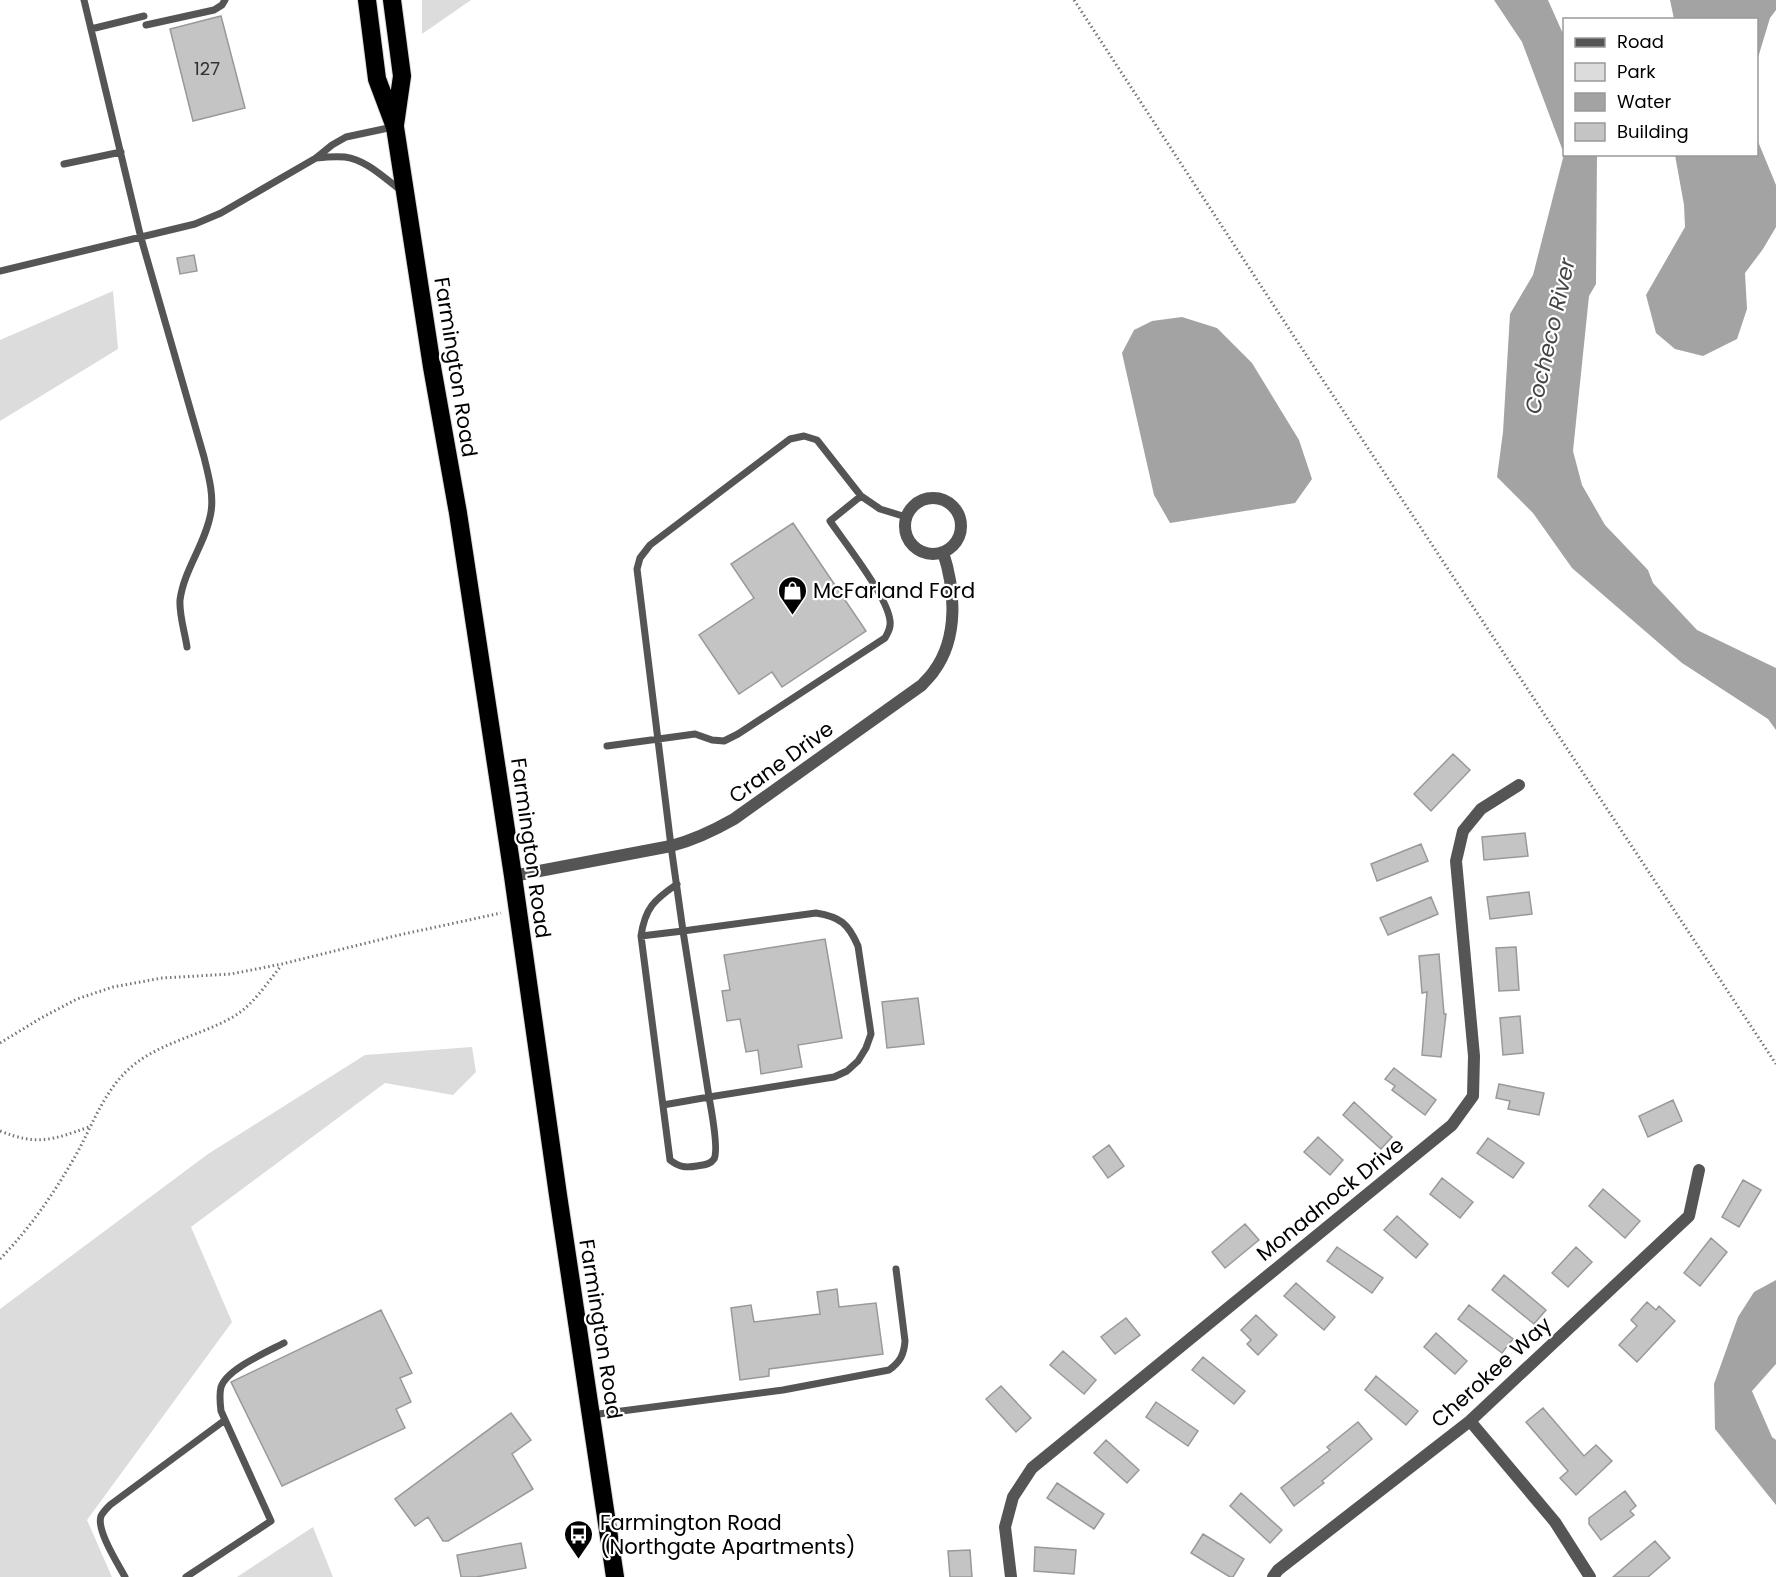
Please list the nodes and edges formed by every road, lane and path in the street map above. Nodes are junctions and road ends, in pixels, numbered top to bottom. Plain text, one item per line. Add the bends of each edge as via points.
1 (84, 0) edge
2 (225, 0) edge
3 (367, 0) edge
4 (392, 0) edge
5 (1074, 0) edge
6 (144, 16) dead end
7 (146, 24) dead end
8 (91, 29) junction
9 (395, 127) junction
10 (121, 152) junction
11 (316, 158) junction
12 (64, 164) dead end
13 (405, 193) junction
14 (141, 238) junction
15 (0, 271) edge
16 (861, 496) junction
17 (906, 517) junction
18 (944, 552) junction
19 (187, 647) dead end
20 (657, 739) junction
21 (607, 746) dead end
22 (1519, 785) dead end
23 (671, 846) junction
24 (513, 876) junction
25 (677, 884) junction
26 (518, 910) junction
27 (683, 931) junction
28 (641, 936) junction
29 (282, 964) junction
30 (0, 1043) edge
31 (1776, 1064) edge
32 (709, 1097) junction
33 (663, 1105) junction
34 (89, 1127) junction
35 (0, 1131) edge
36 (1699, 1170) dead end
37 (0, 1259) edge
38 (896, 1269) dead end
39 (284, 1343) dead end
40 (591, 1415) junction
41 (225, 1420) junction
42 (1470, 1421) junction
43 (125, 1577) edge
44 (186, 1577) edge
45 (615, 1577) edge
46 (1011, 1577) edge
47 (1273, 1577) edge
48 (1590, 1577) edge

1 - 8 lane
2 - 7 lane via 214,10
3 - 9 highway, Farmington Road via 377,79
4 - 9 highway, Farmington Road via 402,75
5 - 31 path
6 - 8 lane
8 - 10 lane
9 - 11 lane via 346,137
9 - 13 highway, Farmington Road
10 - 12 lane
10 - 14 lane
11 - 13 lane via 345,157 358,161
11 - 14 lane via 210,219
13 - 24 highway, Farmington Road
14 - 15 lane
14 - 19 lane via 210,485 212,510 184,582 180,603
16 - 17 lane
16 - 20 lane via 830,521 884,601 891,623 885,638 724,741 696,734
16 - 20 lane via 818,441 804,436 790,439 650,544 636,569
17 - 18 street via 904,526 910,544 926,553
17 - 18 street via 914,504 930,497 954,507 961,523 960,532
18 - 23 street, Crane Drive via 953,597 949,637 934,671 922,685 734,819 694,840
20 - 21 lane
20 - 23 lane
22 - 46 street, Monadnock Drive via 1481,809 1463,831 1456,861 1474,1056 1473,1096 1452,1125 1032,1468 1013,1497 1005,1527
23 - 24 street, Crane Drive
23 - 25 lane
24 - 26 highway, Farmington Road
25 - 27 lane
25 - 28 lane via 648,908
26 - 29 path
26 - 40 highway, Farmington Road
27 - 28 lane
27 - 32 lane
27 - 32 lane via 816,913 844,922 858,946 871,1034 858,1061 834,1077
28 - 33 lane
29 - 30 path via 231,974 162,978 113,987 77,999
29 - 34 path via 250,1005 232,1018 171,1044 130,1068
32 - 33 lane
32 - 33 lane via 716,1150 714,1159 707,1164 687,1167 670,1160
34 - 35 path via 40,1141
34 - 37 path via 51,1197
36 - 42 street, Cherokee Way via 1689,1216
38 - 40 lane via 905,1341 900,1362 889,1370 783,1390
39 - 41 lane via 231,1373 222,1384 220,1411
40 - 45 highway, Farmington Road
41 - 43 lane via 110,1504 102,1515 102,1533
41 - 44 lane via 271,1521
42 - 47 street, Cherokee Way
42 - 48 street via 1556,1522

